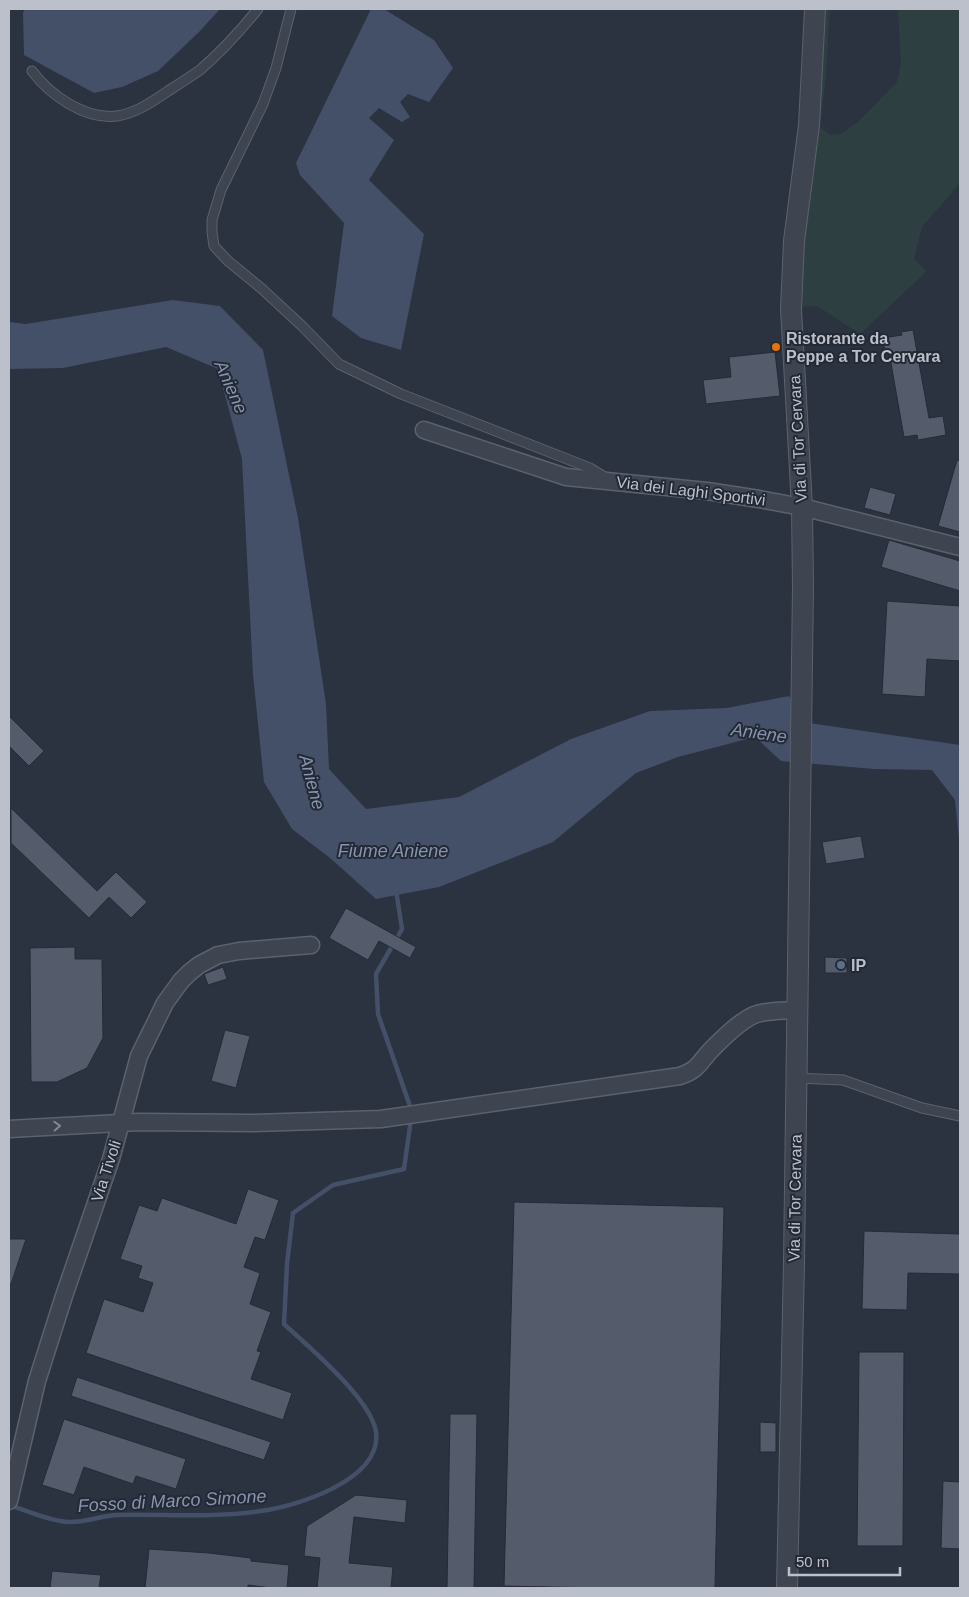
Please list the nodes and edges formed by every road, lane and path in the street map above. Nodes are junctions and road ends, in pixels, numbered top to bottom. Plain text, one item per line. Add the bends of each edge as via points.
1 (258, 9) edge
2 (290, 9) edge
3 (814, 9) edge
4 (32, 72) dead end
5 (424, 430) dead end
6 (610, 481) junction
7 (802, 507) junction
8 (960, 547) edge
9 (311, 945) dead end
10 (797, 1010) junction
11 (796, 1078) junction
12 (960, 1116) edge
13 (122, 1123) junction
14 (9, 1129) edge
15 (9, 1501) edge
16 (787, 1588) edge

1 - 4 lane via 200,69 134,112 115,116 82,110 48,89
2 - 6 lane via 276,68 263,104 221,190 212,220 214,246 339,364 401,394 590,468
3 - 7 street, Via di Tor Cervara via 809,125 794,241 792,309
5 - 6 street, Via dei Laghi Sportivi via 566,477
6 - 7 street, Via dei Laghi Sportivi via 732,494
7 - 8 street, Via dei Laghi Sportivi
7 - 10 street, Via di Tor Cervara
9 - 13 street, Via Tivoli via 218,955 181,981 165,1003 140,1056
10 - 11 street, Via di Tor Cervara
10 - 13 street via 763,1013 743,1022 692,1072 680,1076 381,1119
11 - 12 lane via 843,1080 922,1108
11 - 16 street, Via di Tor Cervara
14 -> 13 street
13 - 15 street, Via Tivoli via 37,1381

